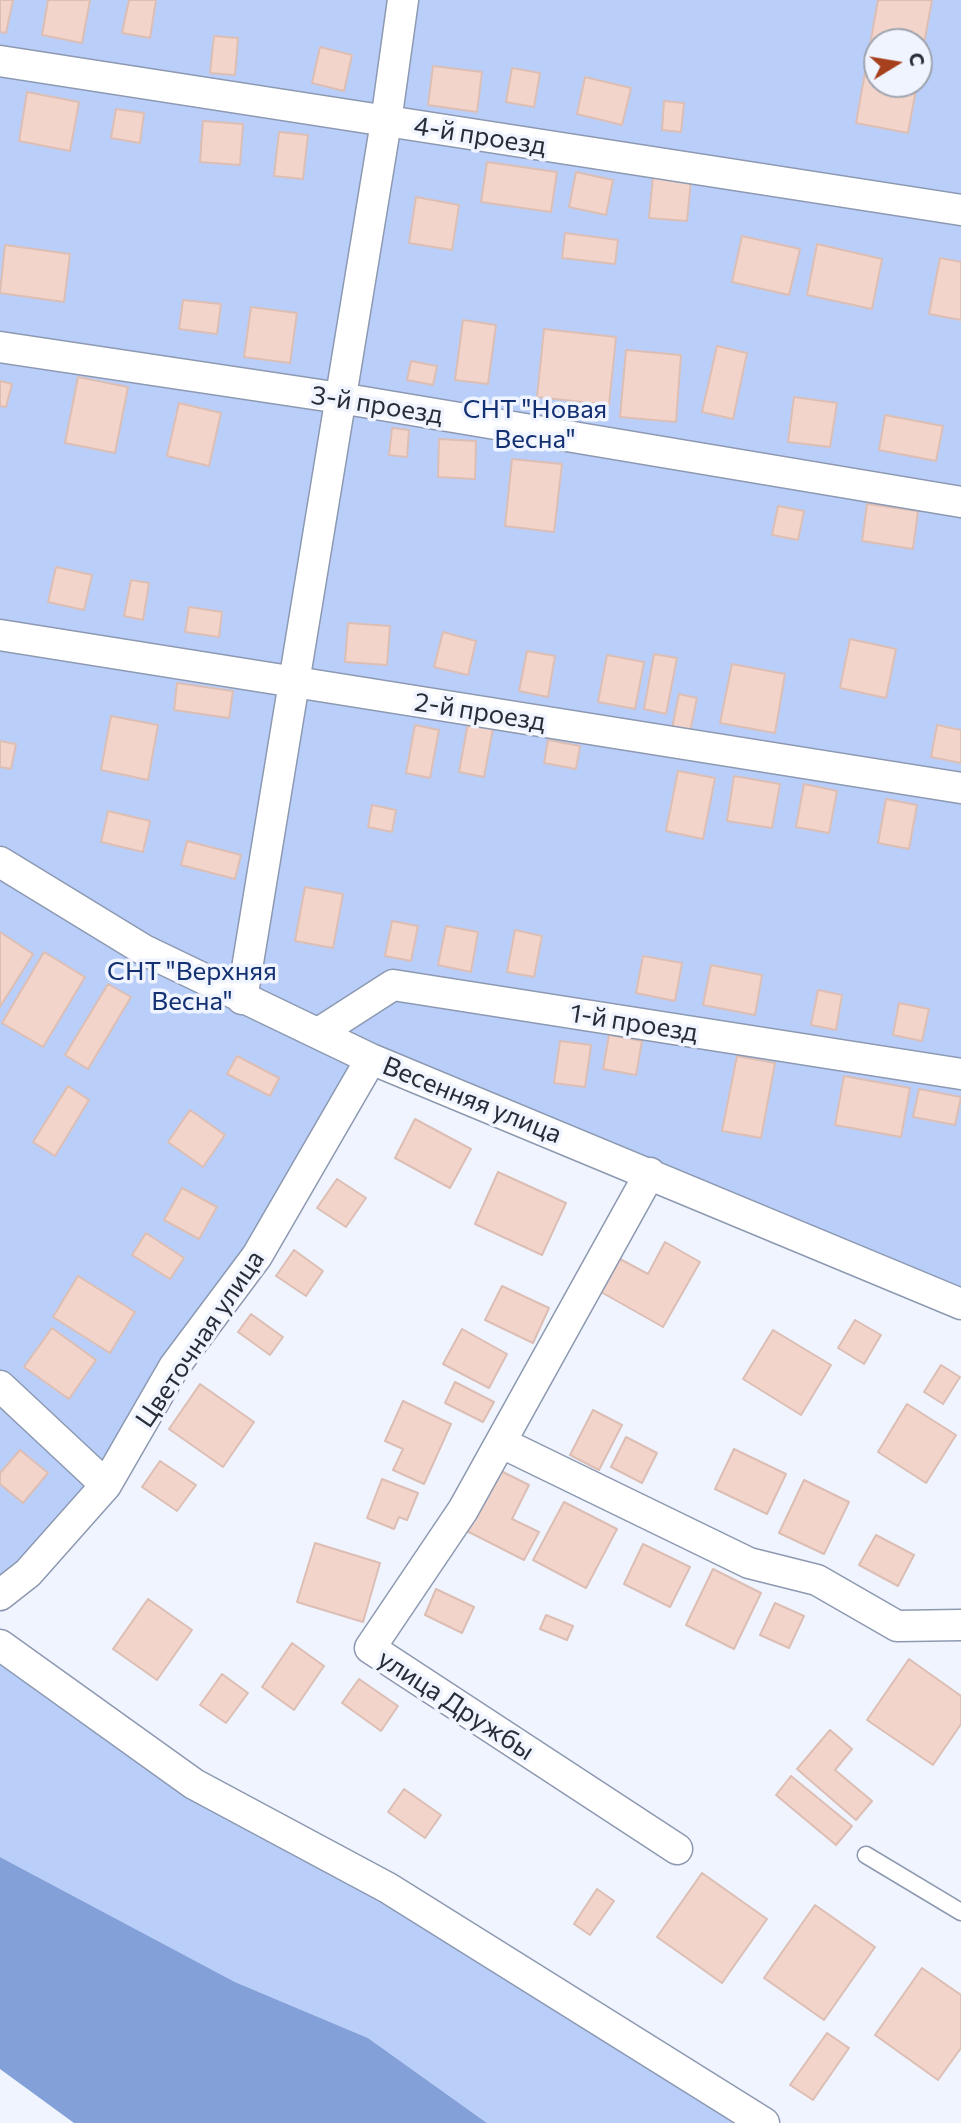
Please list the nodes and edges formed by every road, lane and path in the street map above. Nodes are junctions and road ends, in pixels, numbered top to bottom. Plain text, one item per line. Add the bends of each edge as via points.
1 (403, 0) edge
2 (0, 61) edge
3 (386, 122) junction
4 (961, 210) edge
5 (0, 347) edge
6 (340, 398) junction
7 (961, 502) edge
8 (0, 635) edge
9 (292, 683) junction
10 (961, 788) edge
11 (0, 862) edge
12 (242, 999) junction
13 (320, 1032) junction
14 (371, 1059) junction
15 (961, 1074) edge
16 (650, 1173) junction
17 (961, 1304) edge
18 (0, 1386) edge
19 (502, 1443) junction
20 (106, 1485) junction
21 (0, 1595) edge
22 (961, 1625) edge
23 (0, 1644) edge
24 (677, 1850) dead end
25 (866, 1855) dead end
26 (961, 1912) edge
27 (764, 2123) edge

1 - 3 street
2 - 3 street, 4-й проезд
3 - 4 street, 4-й проезд
3 - 6 street
5 - 6 street, 3-й проезд
6 - 7 street, 3-й проезд
6 - 9 street
8 - 9 street, 2-й проезд
9 - 10 street, 2-й проезд
9 - 12 street
11 - 12 street, Весенняя улица via 144,950
12 - 13 street, Весенняя улица
13 - 14 street, Весенняя улица
13 - 15 street, 1-й проезд via 393,985
14 - 16 street, Весенняя улица
14 - 20 street, Цветочная улица via 257,1256 174,1367
16 - 17 street, Весенняя улица
16 - 19 street, улица Дружбы
18 - 20 street
19 - 22 street via 749,1563 817,1580 897,1626
19 - 24 street, улица Дружбы via 370,1648
20 - 21 street, Цветочная улица via 29,1573
23 - 27 street via 194,1784 388,1888
25 - 26 lane

